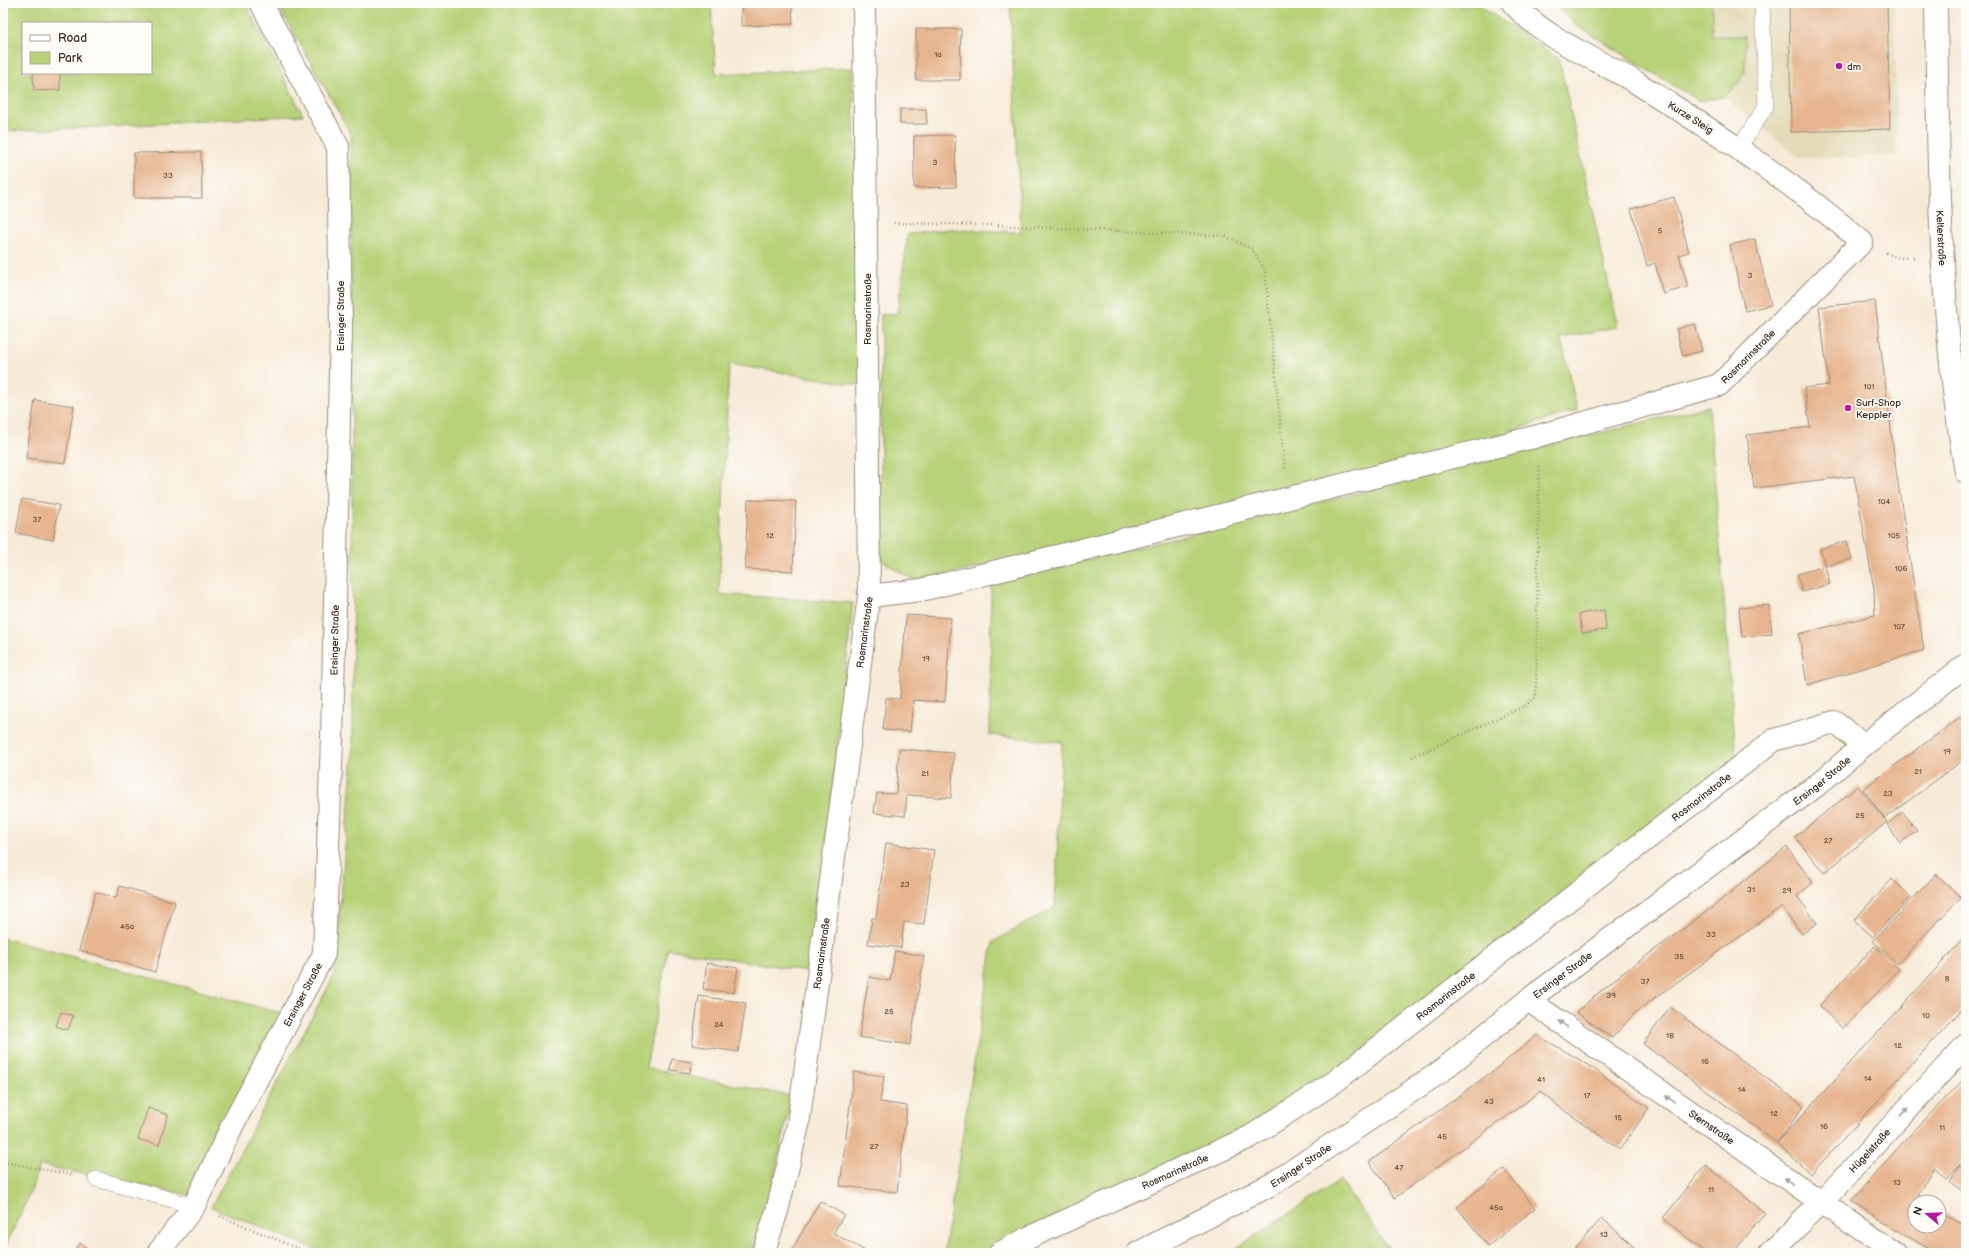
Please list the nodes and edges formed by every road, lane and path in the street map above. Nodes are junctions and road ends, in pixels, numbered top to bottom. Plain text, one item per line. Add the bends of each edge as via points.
1 (261, 3) edge
2 (864, 3) edge
3 (1513, 3) edge
4 (1762, 3) edge
5 (1936, 3) edge
6 (1739, 148) junction
7 (866, 222) junction
8 (1862, 242) junction
9 (1943, 255) junction
10 (1534, 437) junction
11 (1966, 472) edge
12 (1288, 498) junction
13 (869, 596) junction
14 (1966, 665) edge
15 (1864, 745) junction
16 (1412, 757) dead end
17 (1528, 1000) junction
18 (1966, 1045) edge
19 (3, 1162) edge
20 (96, 1179) joint
21 (1820, 1203) junction
22 (194, 1206) junction
23 (158, 1253) edge
24 (309, 1253) edge
25 (763, 1253) edge
26 (1000, 1253) edge
27 (1138, 1253) edge
28 (1770, 1253) edge
29 (1895, 1253) edge

1 - 22 street, Ersinger Straße via 338,147 340,334 332,740 324,954 234,1122
2 - 7 street, Rosmarinstraße
3 - 6 street, Kurze Steig via 1548,32 1635,82
4 - 6 lane via 1766,106
5 - 9 street, Kelterstraße via 1939,190
6 - 8 street, Kurze Steig via 1829,214
7 - 12 path via 1225,236 1252,249 1265,270
7 - 13 street, Rosmarinstraße
8 - 9 path via 1898,258
8 - 10 street, Rosmarinstraße via 1719,385
9 - 11 street, Kelterstraße via 1955,403
10 - 12 street, Rosmarinstraße
10 - 16 path via 1539,466 1536,697 1525,706
12 - 13 street, Rosmarinstraße via 921,590
13 - 25 street, Rosmarinstraße via 798,1125 777,1211
14 - 15 street, Ersinger Straße
15 - 17 street, Ersinger Straße via 1816,786
15 - 26 street, Rosmarinstraße via 1834,722 1774,740 1333,1083 1250,1136
21 -> 17 street, Sternstraße
17 - 27 street, Ersinger Straße via 1440,1072 1274,1183
21 -> 18 street, Hügelstraße
19 - 20 path
20 - 22 lane
21 - 28 street, Hügelstraße
21 - 29 street, Sternstraße
22 - 23 street, Ersinger Straße
22 - 24 path

